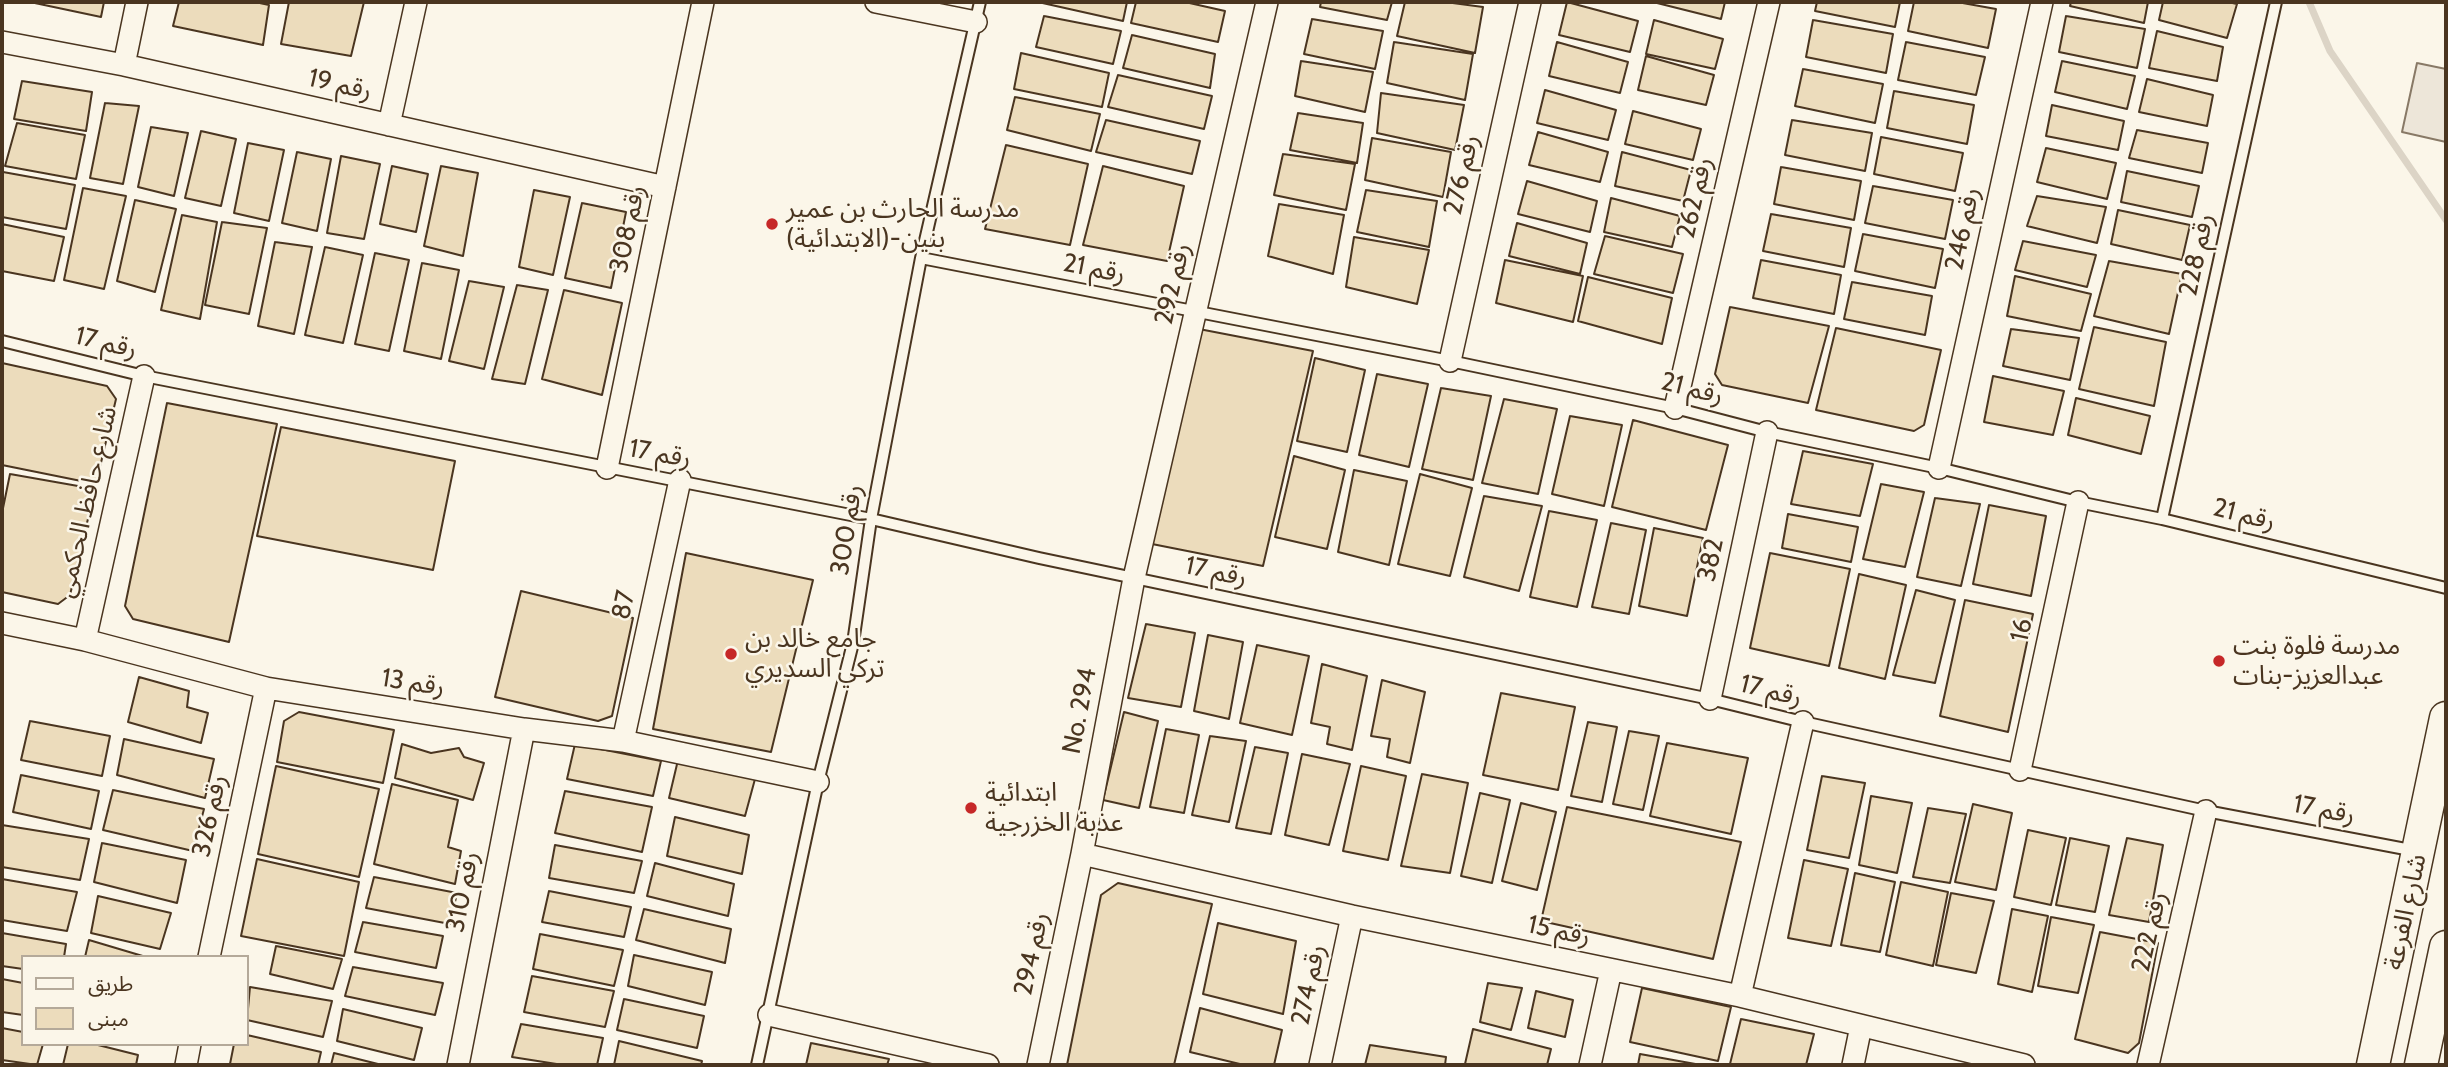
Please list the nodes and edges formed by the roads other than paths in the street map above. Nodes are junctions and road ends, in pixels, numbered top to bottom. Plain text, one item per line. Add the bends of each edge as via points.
1 (137, 2) edge
2 (416, 2) edge
3 (702, 2) edge
4 (876, 2) edge
5 (1267, 2) edge
6 (1530, 2) edge
7 (1769, 2) edge
8 (2042, 2) edge
9 (2276, 2) edge
10 (978, 12) edge
11 (2, 41) edge
12 (124, 65) junction
13 (389, 125) junction
14 (665, 187) junction
15 (921, 258) junction
16 (1195, 313) junction
17 (2, 341) edge
18 (1450, 360) junction
19 (144, 376) junction
20 (1675, 408) junction
21 (1767, 432) junction
22 (607, 468) junction
23 (1940, 468) junction
24 (680, 481) junction
25 (2078, 502) junction
26 (871, 519) junction
27 (2162, 519) junction
28 (1134, 578) junction
29 (2446, 588) edge
30 (2, 624) edge
31 (85, 640) junction
32 (266, 688) junction
33 (1710, 699) junction
34 (2446, 718) edge
35 (1803, 722) junction
36 (524, 729) junction
37 (623, 741) junction
38 (2020, 770) junction
39 (818, 782) junction
40 (2206, 811) junction
41 (2419, 852) junction
42 (1082, 854) junction
43 (1352, 916) junction
44 (2446, 947) edge
45 (209, 955) edge
46 (1611, 970) junction
47 (1740, 996) junction
48 (769, 1015) junction
49 (1861, 1026) junction
50 (190, 1046) edge
51 (186, 1065) edge
52 (458, 1065) edge
53 (757, 1065) edge
54 (988, 1065) edge
55 (1038, 1065) edge
56 (1320, 1065) edge
57 (1590, 1065) edge
58 (1853, 1065) edge
59 (2024, 1065) edge
60 (2148, 1065) edge
61 (2373, 1065) edge
62 (2422, 1065) edge

1 - 12 street
2 - 13 street
3 - 14 street, رقم 308
4 - 10 street
5 - 16 street, رقم 292
6 - 18 street, رقم 276
7 - 20 street, رقم 262
8 - 23 street, رقم 246
9 - 27 lane, رقم 228
10 - 15 lane, رقم 300
11 - 12 street, رقم 19
12 - 13 street, رقم 19
13 - 14 street, رقم 19
14 - 22 street, رقم 308
15 - 16 lane, رقم 21
15 - 26 lane, رقم 300
16 - 18 lane, رقم 21
16 - 28 street, رقم 292
17 - 19 lane, رقم 17
18 - 20 lane, رقم 21
19 - 22 lane, رقم 17
19 - 31 street, شارع حافظ الحكمي
20 - 21 lane, رقم 21
21 - 23 lane, رقم 21
21 - 33 street, 382
22 - 24 lane, رقم 17
23 - 25 lane, رقم 21
24 - 26 lane, رقم 17
24 - 37 street, 87
25 - 27 lane, رقم 21
25 - 38 street, 16
26 - 28 lane, رقم 17
26 - 39 lane, رقم 300 via 853,643
27 - 29 lane, رقم 21
28 - 33 lane, رقم 17
28 - 42 street, No. 294
30 - 31 street, رقم 13
31 - 32 street, رقم 13
32 - 36 street, رقم 13
32 - 45 street, رقم 326
33 - 35 lane, رقم 17
34 - 41 street, شارع الفرعة
35 - 38 lane, رقم 17
35 - 47 street
36 - 37 street, رقم 13
36 - 52 street, رقم 310
37 - 39 street, رقم 13
38 - 40 lane, رقم 17
39 - 48 lane, رقم 300
40 - 41 lane, رقم 17
40 - 60 street, رقم 222
41 - 61 street, شارع الفرعة
42 - 43 street, رقم 15
42 - 55 street, رقم 294
43 - 46 street, رقم 15
43 - 56 street, رقم 274
44 - 62 street, شارع الفرعة
46 - 47 street, رقم 15
46 - 57 street
47 - 49 street, رقم 15
48 - 53 lane, رقم 300
48 - 54 street
49 - 58 street
49 - 59 street, رقم 15
50 - 51 street

